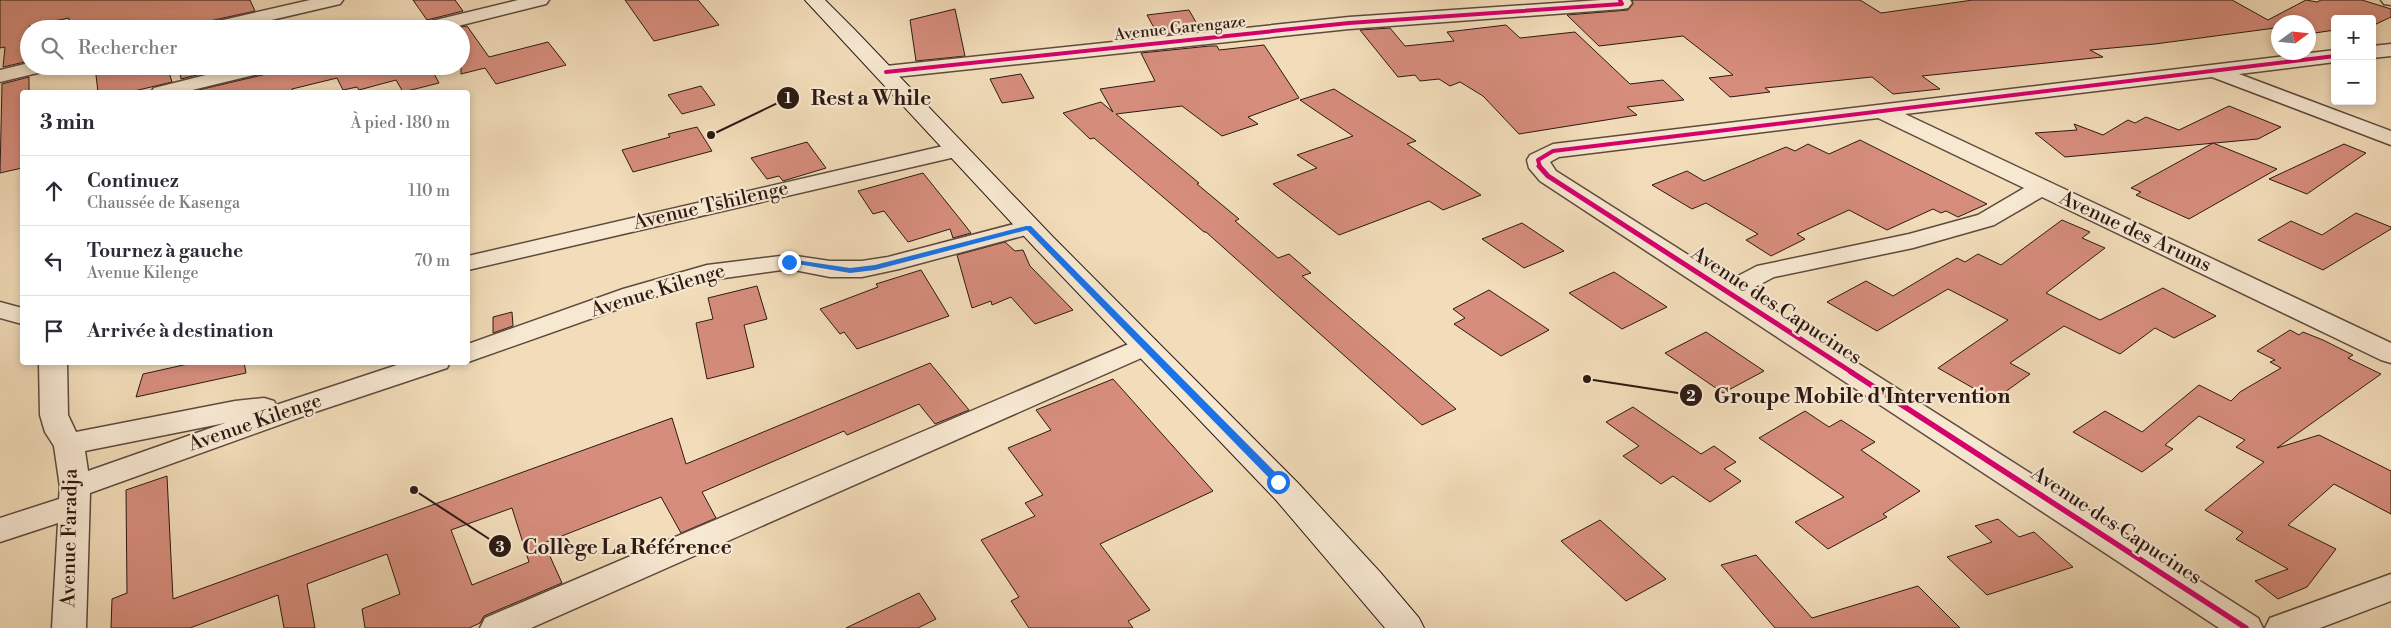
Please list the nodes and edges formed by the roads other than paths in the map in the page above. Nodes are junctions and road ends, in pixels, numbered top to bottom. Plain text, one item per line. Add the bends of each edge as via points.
1 (334, 0) edge
2 (540, 0) edge
3 (814, 0) edge
4 (1620, 0) edge
5 (247, 20) edge
6 (459, 20) edge
7 (2391, 50) edge
8 (2376, 52) edge
9 (2331, 56) edge
10 (2210, 70) junction
11 (20, 71) edge
12 (886, 72) junction
13 (231, 75) edge
14 (0, 76) edge
15 (169, 90) edge
16 (1879, 110) junction
17 (2391, 138) edge
18 (956, 150) junction
19 (2041, 188) junction
20 (1029, 227) junction
21 (470, 263) edge
22 (1738, 300) junction
23 (0, 310) edge
24 (20, 315) edge
25 (1145, 346) junction
26 (470, 352) edge
27 (2391, 354) edge
28 (53, 365) edge
29 (428, 365) edge
30 (305, 405) junction
31 (69, 444) junction
32 (74, 497) junction
33 (0, 530) edge
34 (2391, 587) edge
35 (69, 628) edge
36 (497, 628) edge
37 (1406, 628) edge
38 (2246, 628) edge
39 (2282, 628) edge

1 - 5 street
2 - 6 street
3 - 12 main road
4 - 12 street, Avenue Garengaze via 1622,4 1349,22
7 - 8 street
9 - 10 street
10 - 16 street
10 - 17 street
11 - 14 street
12 - 18 main road
13 - 15 street
16 - 19 street, Avenue des Arums
16 - 22 street, Avenue des Capucines via 1553,151 1538,160 1540,168 1548,176
18 - 20 main road
18 - 21 street, Avenue Tshilenge
19 - 22 street via 1986,220 1913,242 1766,271 1743,283
19 - 27 street, Avenue des Arums
20 - 25 main road
20 - 26 street, Avenue Kilenge via 850,271 789,262 707,273
22 - 38 street, Avenue des Capucines
23 - 24 street
25 - 36 street
25 - 37 main road via 1340,548
28 - 31 street, Avenue Faradja via 54,415
29 - 30 street, Avenue Kilenge
30 - 31 street via 235,411
30 - 32 street, Avenue Kilenge
31 - 32 street, Avenue Faradja
32 - 33 street, Avenue Kilenge
32 - 35 street, Avenue Faradja
34 - 39 street

